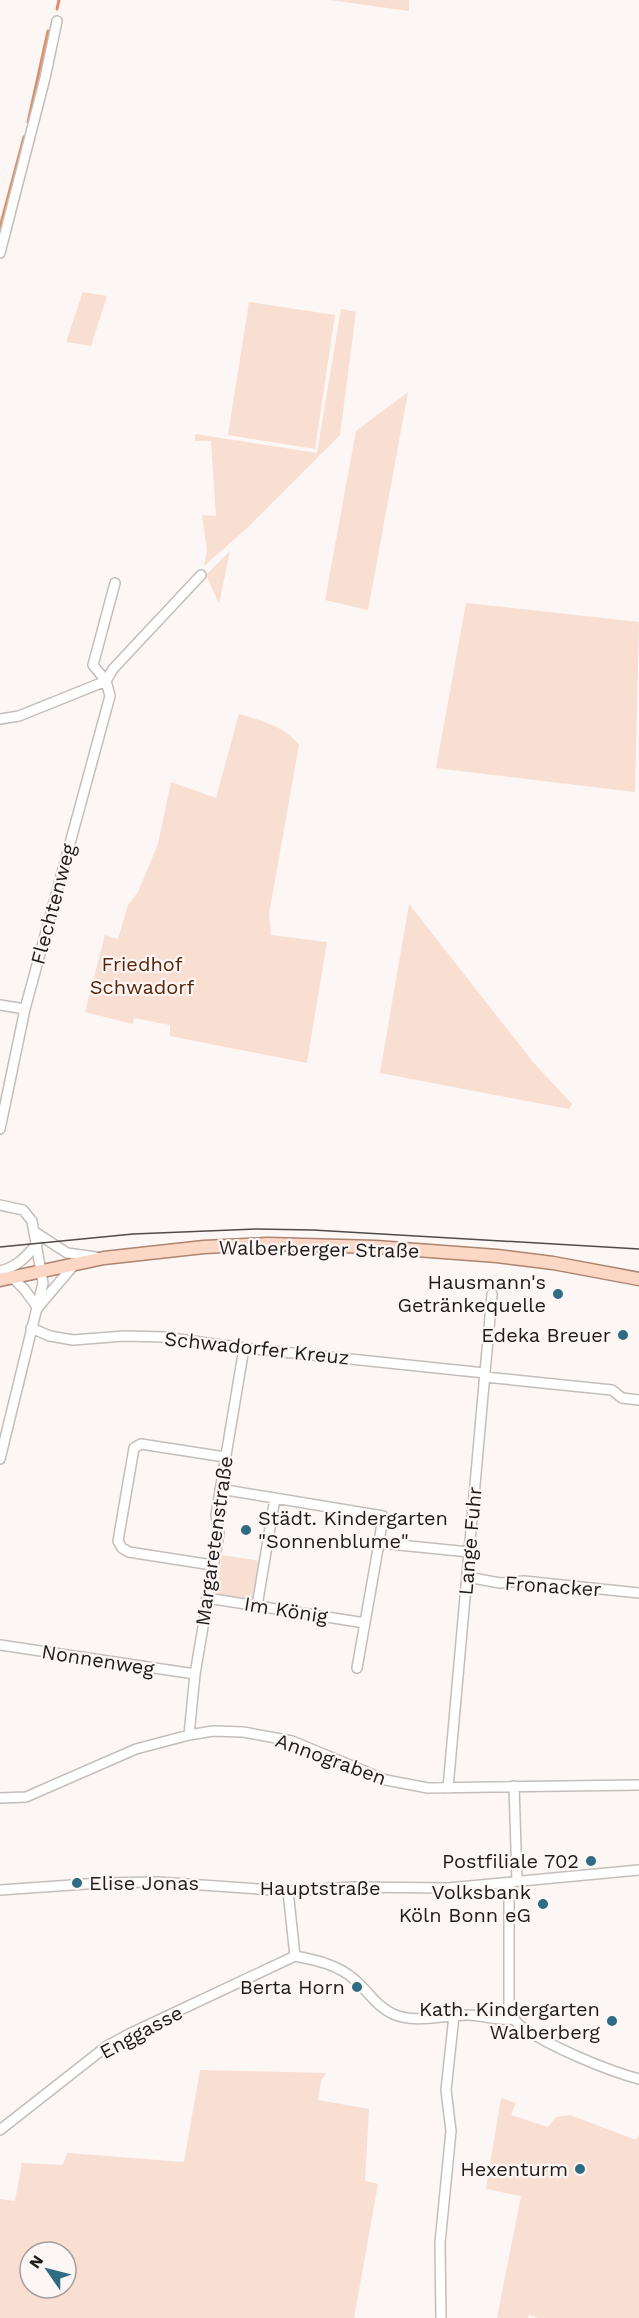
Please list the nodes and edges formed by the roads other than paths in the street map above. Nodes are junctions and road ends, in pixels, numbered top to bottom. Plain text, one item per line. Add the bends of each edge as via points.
1 (57, 21) dead end
2 (0, 253) edge
3 (201, 575) dead end
4 (115, 583) dead end
5 (106, 681) junction
6 (0, 719) edge
7 (0, 1005) edge
8 (25, 1009) junction
9 (0, 1129) edge
10 (0, 1205) edge
11 (35, 1232) junction
12 (37, 1244) junction
13 (104, 1258) junction
14 (74, 1265) junction
15 (0, 1271) edge
16 (42, 1272) junction
17 (6, 1279) edge
18 (639, 1279) edge
19 (492, 1294) dead end
20 (38, 1308) junction
21 (31, 1328) junction
22 (244, 1347) junction
23 (485, 1375) junction
24 (639, 1400) edge
25 (225, 1457) junction
26 (0, 1459) edge
27 (220, 1489) junction
28 (275, 1498) junction
29 (379, 1543) junction
30 (469, 1552) junction
31 (212, 1565) junction
32 (467, 1577) junction
33 (639, 1593) edge
34 (207, 1598) junction
35 (257, 1606) junction
36 (365, 1623) junction
37 (0, 1645) edge
38 (357, 1668) dead end
39 (195, 1674) junction
40 (189, 1735) junction
41 (639, 1785) edge
42 (514, 1786) junction
43 (448, 1788) junction
44 (0, 1798) edge
45 (639, 1870) edge
46 (513, 1882) junction
47 (0, 1890) edge
48 (288, 1891) junction
49 (295, 1956) junction
50 (454, 2016) junction
51 (514, 2019) junction
52 (639, 2079) edge
53 (0, 2130) edge
54 (441, 2318) edge

1 - 2 street
3 - 5 street via 112,669
4 - 5 street via 93,665
5 - 6 street via 19,716
5 - 8 street, Flechtenweg via 110,696
7 - 8 street
8 - 9 street, Flechtenweg
10 - 11 street via 22,1210 32,1221
11 - 12 street
11 - 13 street via 67,1253
12 - 15 street via 24,1260
12 - 16 street
13 - 14 main road, Walberberger Straße
13 - 18 main road, Walberberger Straße via 268,1244 376,1247 553,1263
14 - 16 main road, Walberberger Straße
14 - 20 street
16 - 17 main road, Walberberger Straße
16 - 20 street
17 - 20 street via 24,1289
19 - 23 street, Lange Fuhr
20 - 21 street
21 - 22 street, Schwadorfer Kreuz via 73,1340 164,1337
21 - 26 street
22 - 23 street, Schwadorfer Kreuz
22 - 25 street, Margaretenstraße
23 - 24 street, Schwadorfer Kreuz via 612,1390 622,1398
23 - 30 street, Lange Fuhr
25 - 27 street, Margaretenstraße
25 - 31 street via 141,1444 134,1449 118,1541 129,1552
27 - 28 street
27 - 31 street, Margaretenstraße via 216,1515 219,1533
28 - 29 street via 383,1516
28 - 35 street
29 - 30 street
29 - 36 street
30 - 32 street, Lange Fuhr
31 - 34 street, Margaretenstraße
32 - 33 street, Fronacker
32 - 43 street, Lange Fuhr
34 - 35 street, Im König
34 - 39 street, Margaretenstraße
35 - 36 street, Im König
36 - 38 street
37 - 39 street, Nonnenweg
39 - 40 street, Margaretenstraße
40 - 43 street, Annograben via 213,1731 271,1735 399,1784
40 - 44 street, Annograben via 136,1749 26,1797
41 - 42 street, Annograben
42 - 43 street, Annograben
42 - 46 street
45 - 46 street, Hauptstraße
46 - 48 street, Hauptstraße via 448,1888
46 - 51 street via 509,2009
47 - 48 street, Hauptstraße via 158,1882
48 - 49 street
49 - 50 street via 346,1972 393,2014 408,2018
49 - 53 street, Enggasse via 107,2046
50 - 51 street
50 - 54 street via 446,2090 451,2131 440,2243
51 - 52 street via 560,2048

